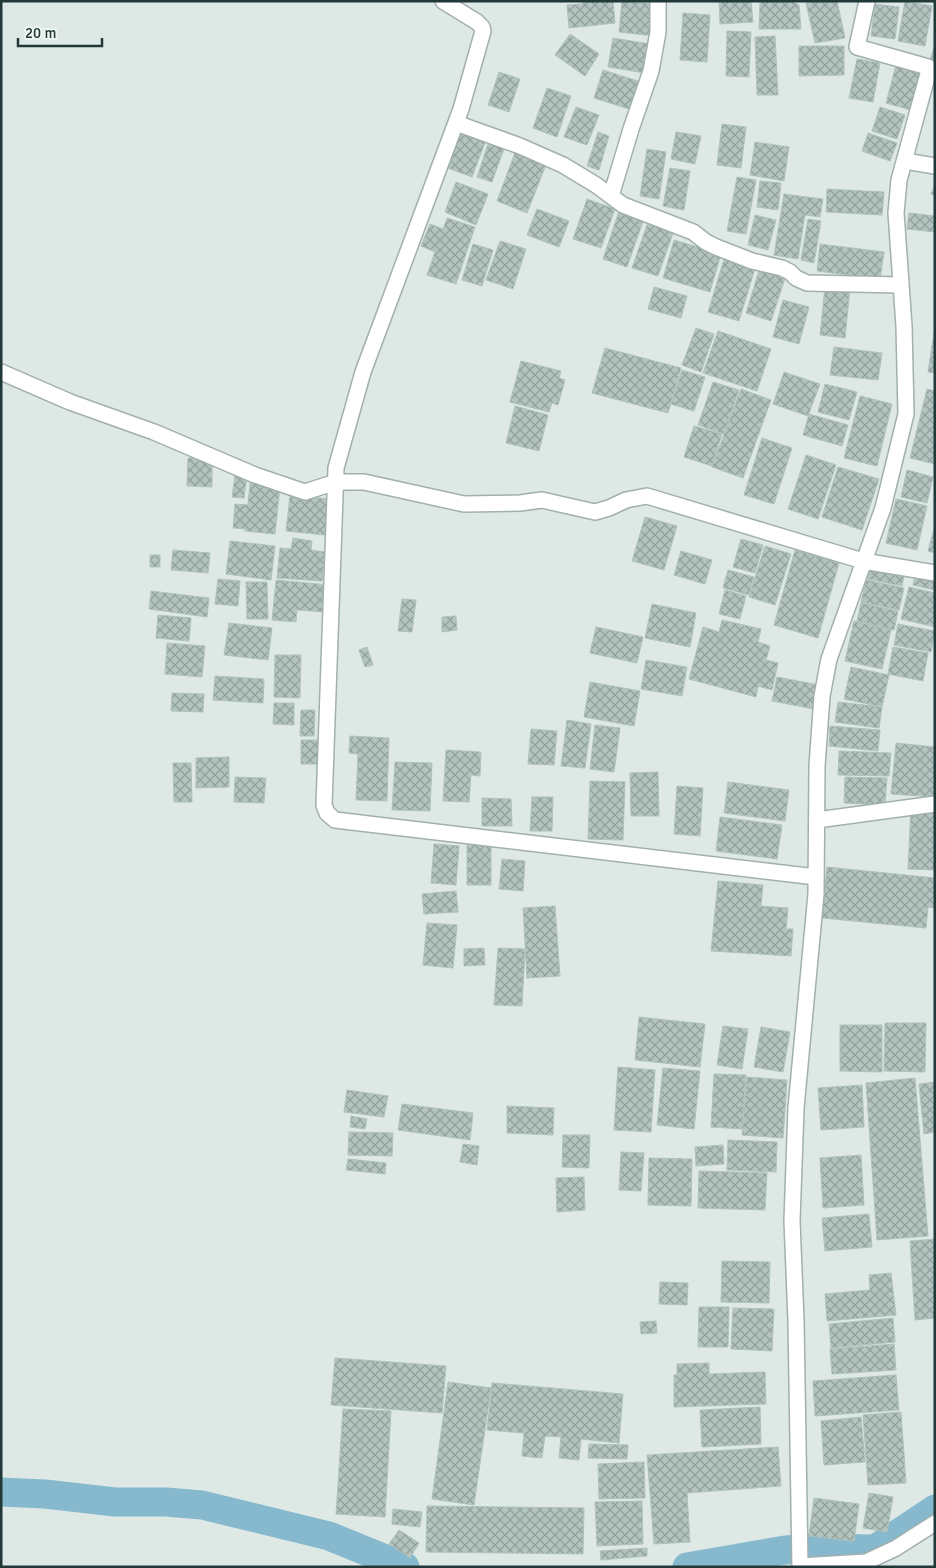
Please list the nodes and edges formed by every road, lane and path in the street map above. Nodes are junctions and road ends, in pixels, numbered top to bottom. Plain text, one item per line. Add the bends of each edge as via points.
1 (443, 1) edge
2 (658, 1) edge
3 (867, 1) edge
4 (456, 123) junction
5 (905, 161) junction
6 (935, 166) edge
7 (611, 196) junction
8 (900, 285) junction
9 (1, 372) edge
10 (336, 482) junction
11 (863, 561) junction
12 (935, 573) edge
13 (935, 804) edge
14 (817, 820) junction
15 (816, 877) junction
16 (935, 1523) edge
17 (800, 1563) edge

1 - 4 street via 477,22 483,31
2 - 7 street via 658,32 651,71
3 - 5 street via 857,47 930,70
4 - 7 street via 563,165
4 - 10 street via 363,372 336,468
5 - 6 street
5 - 8 street via 899,180 896,213
7 - 8 street via 623,206 693,232 716,247 782,268 807,283
8 - 11 street via 906,414 883,508
9 - 10 street via 288,487 305,492
10 - 11 street via 364,482 464,504 542,500 595,512 647,496
10 - 15 street via 324,805 331,817
11 - 12 street
11 - 14 street via 825,675 817,766
13 - 14 street
14 - 15 street
15 - 17 street via 796,1108 793,1202
16 - 17 street via 896,1548 866,1562

